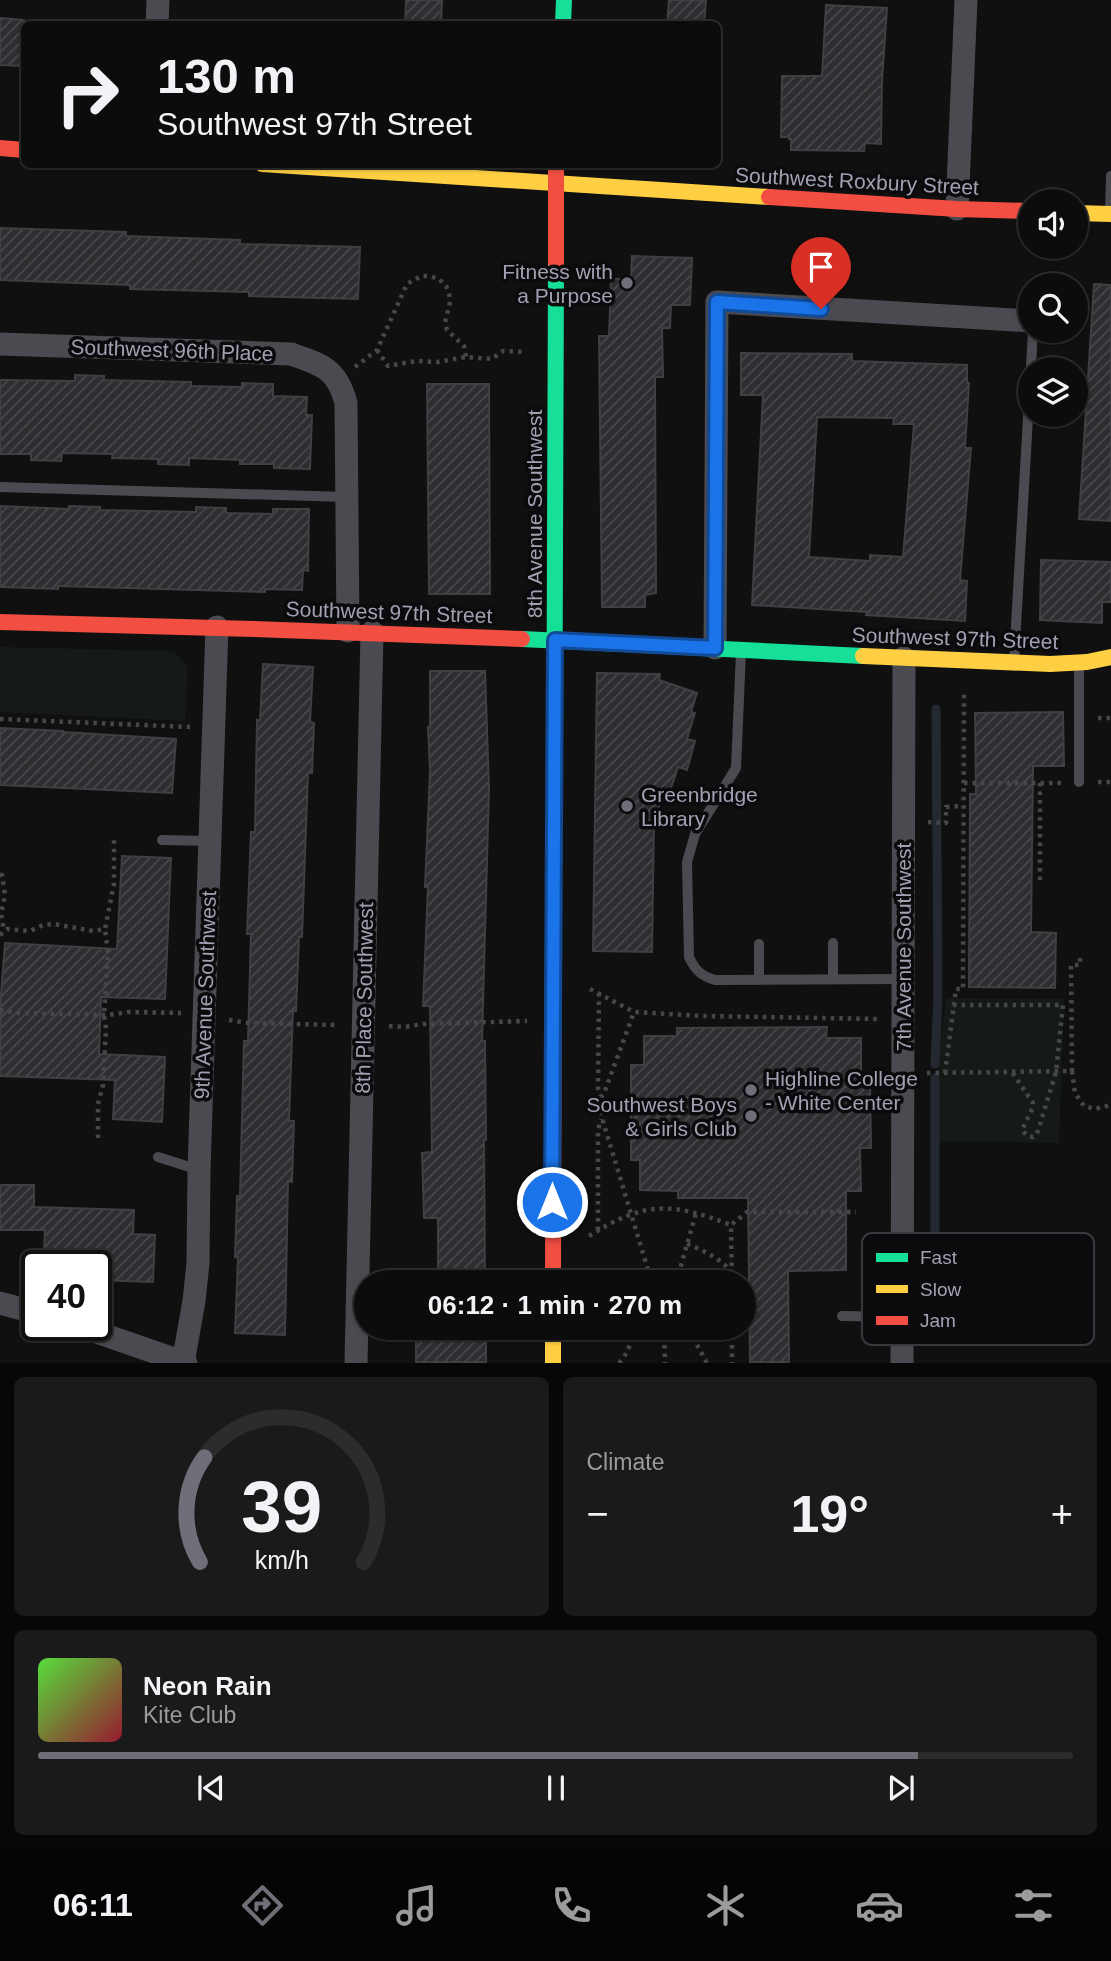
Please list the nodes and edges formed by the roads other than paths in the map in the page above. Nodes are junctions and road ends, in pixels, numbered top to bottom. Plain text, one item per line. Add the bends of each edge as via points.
1 (158, 0) edge
2 (564, 0) edge
3 (966, 0) edge
4 (156, 21) edge
5 (562, 21) edge
6 (0, 148) edge
7 (21, 150) edge
8 (321, 168) edge
9 (556, 168) edge
10 (1111, 176) edge
11 (556, 184) junction
12 (957, 209) junction
13 (1018, 211) edge
14 (1088, 213) edge
15 (1110, 214) edge
16 (1018, 320) edge
17 (1032, 343) edge
18 (0, 344) edge
19 (0, 487) edge
20 (347, 497) junction
21 (0, 622) edge
22 (217, 627) junction
23 (348, 631) junction
24 (372, 632) junction
25 (555, 640) junction
26 (715, 648) junction
27 (741, 649) junction
28 (1111, 657) edge
29 (904, 658) junction
30 (1079, 663) junction
31 (1013, 664) junction
32 (1080, 782) road end
33 (162, 840) dead end
34 (210, 841) junction
35 (833, 943) dead end
36 (759, 944) dead end
37 (833, 979) junction
38 (903, 979) junction
39 (759, 980) junction
40 (158, 1157) dead end
41 (199, 1170) junction
42 (902, 1233) edge
43 (553, 1270) edge
44 (0, 1303) edge
45 (21, 1309) edge
46 (842, 1316) dead end
47 (862, 1316) edge
48 (112, 1337) edge
49 (553, 1340) edge
50 (902, 1345) edge
51 (184, 1362) edge
52 (356, 1363) edge
53 (553, 1363) edge
54 (902, 1363) edge

1 - 4 street
2 - 5 street
3 - 12 street
6 - 7 street
8 - 11 street, Southwest Roxbury Street
9 - 11 street, 8th Avenue Southwest
10 - 15 lane
11 - 12 street, Southwest Roxbury Street
11 - 25 street, 8th Avenue Southwest
12 - 13 street, Southwest Roxbury Street
14 - 15 street
16 - 26 street via 717,302
17 - 31 lane
18 - 20 street, Southwest 96th Place via 291,354 345,372
19 - 20 lane
20 - 23 street
21 - 22 street, Southwest 97th Street
22 - 23 street, Southwest 97th Street
22 - 34 street, 9th Avenue Southwest
23 - 24 street, Southwest 97th Street
24 - 25 street, Southwest 97th Street
24 - 52 street, 8th Place Southwest
25 - 26 street, Southwest 97th Street
25 - 43 street, 8th Avenue Southwest
26 - 27 street, Southwest 97th Street
27 - 29 street, Southwest 97th Street
27 - 39 lane via 736,768 695,834 687,862 689,957 698,973 715,980
28 - 30 street, Southwest 97th Street
29 - 31 street, Southwest 97th Street
29 - 38 street, 7th Avenue Southwest
30 - 31 street, Southwest 97th Street
30 - 32 lane
33 - 34 lane
34 - 41 street, 9th Avenue Southwest
35 - 37 lane
36 - 39 lane
37 - 38 lane
37 - 39 lane
38 - 42 street, 7th Avenue Southwest
40 - 41 lane
41 - 51 street, 9th Avenue Southwest via 198,1263
44 - 45 street
46 - 47 lane
48 - 51 street
49 - 53 street
50 - 54 street, 7th Avenue Southwest

